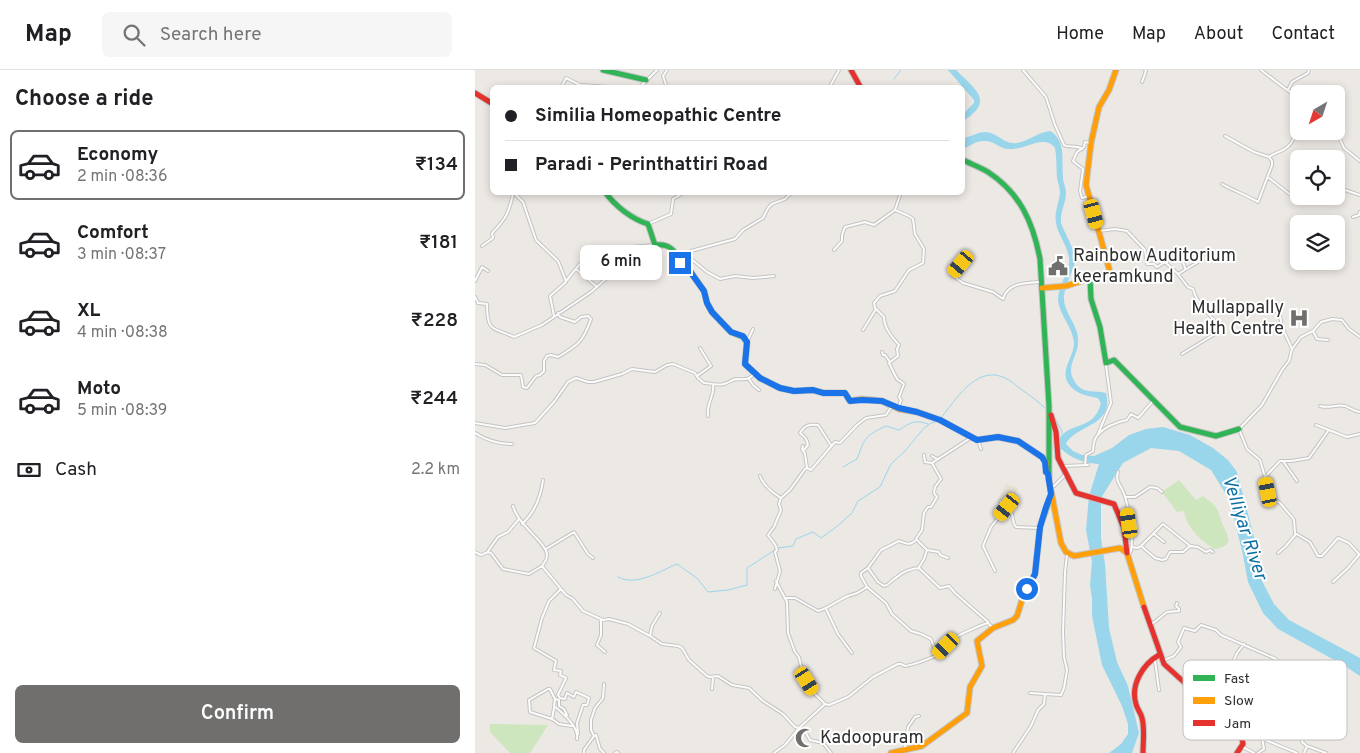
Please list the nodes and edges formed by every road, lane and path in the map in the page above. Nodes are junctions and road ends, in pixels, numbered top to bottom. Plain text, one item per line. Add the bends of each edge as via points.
1 (603, 70) edge
2 (657, 70) edge
3 (667, 70) edge
4 (839, 70) edge
5 (851, 70) edge
6 (1023, 70) edge
7 (1116, 70) edge
8 (1145, 70) edge
9 (1261, 70) edge
10 (1309, 70) edge
11 (646, 80) junction
12 (1142, 82) dead end
13 (562, 85) edge
14 (580, 85) edge
15 (642, 85) edge
16 (666, 85) edge
17 (831, 85) edge
18 (859, 85) edge
19 (1289, 90) joint
20 (475, 93) edge
21 (490, 102) edge
22 (1225, 136) dead end
23 (1292, 140) edge
24 (1340, 140) edge
25 (1091, 143) junction
26 (1082, 149) junction
27 (1269, 157) junction
28 (965, 161) edge
29 (1360, 161) edge
30 (1269, 177) junction
31 (1223, 184) dead end
32 (1345, 190) dead end
33 (1290, 194) edge
34 (513, 195) edge
35 (515, 195) edge
36 (607, 195) edge
37 (680, 195) edge
38 (789, 195) edge
39 (900, 195) edge
40 (1360, 195) edge
41 (1089, 196) junction
42 (895, 210) junction
43 (1360, 212) edge
44 (1353, 217) dead end
45 (648, 224) junction
46 (1099, 231) junction
47 (655, 245) junction
48 (482, 246) dead end
49 (834, 250) dead end
50 (1175, 256) dead end
51 (689, 257) junction
52 (1182, 259) dead end
53 (1165, 262) junction
54 (1198, 262) dead end
55 (961, 264) dead end
56 (684, 265) junction
57 (576, 268) junction
58 (1185, 268) junction
59 (602, 269) dead end
60 (488, 271) dead end
61 (606, 273) junction
62 (1178, 274) junction
63 (774, 276) dead end
64 (1090, 278) junction
65 (475, 281) edge
66 (566, 281) junction
67 (1042, 285) junction
68 (597, 287) junction
69 (475, 297) edge
70 (1273, 308) dead end
71 (876, 310) junction
72 (558, 313) junction
73 (554, 316) junction
74 (753, 329) dead end
75 (863, 330) dead end
76 (1313, 331) junction
77 (1218, 332) junction
78 (1221, 334) dead end
79 (1360, 337) edge
80 (1328, 340) dead end
81 (747, 342) junction
82 (700, 348) dead end
83 (1292, 349) junction
84 (882, 352) dead end
85 (1182, 354) dead end
86 (890, 362) junction
87 (1106, 362) junction
88 (475, 364) edge
89 (755, 374) junction
90 (697, 376) junction
91 (749, 379) junction
92 (713, 385) junction
93 (759, 390) dead end
94 (1153, 401) junction
95 (892, 406) junction
96 (1049, 406) junction
97 (1320, 406) dead end
98 (898, 408) junction
99 (1360, 412) edge
100 (708, 416) dead end
101 (475, 423) edge
102 (1316, 425) dead end
103 (1239, 429) junction
104 (1329, 430) junction
105 (475, 432) edge
106 (1360, 434) edge
107 (1097, 436) junction
108 (972, 437) junction
109 (978, 440) junction
110 (512, 444) dead end
111 (803, 446) dead end
112 (831, 446) junction
113 (981, 449) dead end
114 (803, 451) junction
115 (924, 455) dead end
116 (932, 456) dead end
117 (937, 459) junction
118 (1283, 462) junction
119 (932, 463) junction
120 (1061, 466) junction
121 (807, 468) junction
122 (1118, 472) dead end
123 (1048, 474) junction
124 (1065, 475) junction
125 (760, 476) dead end
126 (1265, 477) junction
127 (543, 480) dead end
128 (1297, 481) dead end
129 (1054, 486) dead end
130 (1162, 492) dead end
131 (1051, 495) junction
132 (1125, 497) junction
133 (781, 498) junction
134 (1000, 501) dead end
135 (513, 506) dead end
136 (1006, 506) junction
137 (519, 520) junction
138 (522, 524) junction
139 (1040, 528) junction
140 (1154, 534) junction
141 (1296, 534) junction
142 (916, 540) junction
143 (1164, 542) dead end
144 (1141, 546) junction
145 (1190, 546) junction
146 (1132, 547) junction
147 (545, 549) junction
148 (927, 550) junction
149 (475, 552) edge
150 (488, 552) junction
151 (1213, 552) dead end
152 (1068, 553) junction
153 (1278, 553) dead end
154 (1128, 554) junction
155 (1360, 555) edge
156 (593, 558) dead end
157 (948, 558) dead end
158 (542, 566) junction
159 (868, 568) junction
160 (919, 568) junction
161 (995, 572) dead end
162 (776, 581) junction
163 (1333, 582) dead end
164 (867, 587) junction
165 (561, 588) junction
166 (775, 589) dead end
167 (785, 598) junction
168 (1177, 603) dead end
169 (826, 608) junction
170 (660, 613) dead end
171 (601, 619) junction
172 (988, 623) junction
173 (1150, 625) junction
174 (993, 628) junction
175 (651, 636) junction
176 (1244, 644) junction
177 (605, 652) dead end
178 (851, 653) dead end
179 (937, 655) junction
180 (1158, 659) junction
181 (1234, 660) edge
182 (1277, 660) edge
183 (713, 677) junction
184 (1183, 681) edge
185 (604, 684) dead end
186 (712, 689) dead end
187 (1159, 690) dead end
188 (1030, 693) dead end
189 (1045, 694) junction
190 (555, 699) junction
191 (825, 704) junction
192 (554, 706) junction
193 (565, 716) junction
194 (919, 716) dead end
195 (552, 719) junction
196 (572, 726) junction
197 (799, 728) junction
198 (577, 734) junction
199 (594, 736) junction
200 (577, 739) dead end
201 (1243, 740) edge
202 (1263, 740) edge
203 (1265, 740) edge
204 (1302, 740) edge
205 (1307, 746) junction
206 (1243, 747) junction
207 (905, 751) junction
208 (584, 753) edge
209 (604, 753) edge
210 (774, 753) edge
211 (831, 753) edge
212 (891, 753) edge
213 (1013, 753) edge
214 (1144, 753) edge
215 (1237, 753) edge
216 (1254, 753) edge
217 (1258, 753) edge
218 (1297, 753) edge
219 (1304, 753) edge
220 (1326, 753) edge

1 - 11 main road
2 - 11 street
3 - 16 street via 663,76
4 - 17 street
5 - 18 main road
6 - 26 street via 1046,97 1063,145
7 - 25 main road via 1099,106
8 - 12 street
9 - 19 street
10 - 19 street via 1292,82
11 - 15 street
13 - 14 street via 566,78
20 - 21 main road
22 - 27 street
23 - 27 street via 1288,147
24 - 29 street via 1344,148
25 - 26 street via 1085,142
25 - 41 main road via 1086,177
26 - 41 street via 1073,161 1083,169 1081,198
27 - 30 street via 1272,161
28 - 67 main road via 995,176 1025,210 1036,238
30 - 31 street via 1258,202
30 - 33 street
32 - 40 street
34 - 48 street via 504,221 493,232 493,238
35 - 66 street via 523,202 536,240 558,261
36 - 45 main road via 613,203
37 - 45 street via 673,199 671,214
38 - 51 street via 772,204 763,218 735,239 691,251
39 - 42 street
41 - 46 main road
42 - 49 street via 873,225 865,222 845,227 842,241
42 - 71 street via 913,219 915,234 925,256 922,265 911,268 895,291 875,301
43 - 44 street
45 - 47 main road
46 - 53 street via 1123,229 1145,250 1147,264 1158,268
46 - 64 main road via 1111,272
47 - 56 main road via 667,244
47 - 57 street via 591,253
47 - 61 street via 651,252 615,272
50 - 53 street
51 - 56 street
51 - 63 street via 720,279
52 - 58 street
53 - 62 street
54 - 58 street via 1191,268
55 - 67 street via 952,275 963,283 993,292 1003,299 1014,286
56 - 81 main road via 704,291 712,312 731,332 743,336
57 - 66 street
57 - 68 street
58 - 62 street
59 - 61 street
60 - 65 street via 481,267
61 - 68 street via 609,276
62 - 77 street via 1193,289
64 - 67 main road via 1067,286
64 - 87 main road via 1091,299
66 - 73 street via 550,296
67 - 96 main road
68 - 72 street
69 - 73 street via 478,303 487,304 488,321 494,330 514,337 534,330
70 - 83 street via 1280,315
71 - 75 street
71 - 86 street via 884,317 891,338 899,345 898,356
72 - 73 street
72 - 88 street via 559,317 575,322 581,317 591,319 579,343 558,357 547,356 542,374 536,376 527,388 523,387 521,375 502,376 485,365
74 - 81 street
76 - 79 street via 1321,322 1339,319
76 - 80 street via 1317,339
76 - 83 street via 1301,337
77 - 78 street
77 - 85 street
81 - 89 main road via 745,364
82 - 90 street via 711,366
83 - 103 street via 1289,361 1263,406
84 - 86 street
86 - 98 street via 897,379 904,384
87 - 94 main road via 1114,360
87 - 107 street via 1111,402
89 - 91 street
89 - 95 main road via 783,389 845,393 850,401 882,401
90 - 92 street via 702,382
90 - 101 street via 673,364 655,372 632,369 594,382 575,378 567,382 535,423 505,428
91 - 92 street via 733,379
91 - 93 street
92 - 100 street
94 - 103 main road via 1180,427 1216,436
94 - 107 street via 1138,418 1131,414 1127,420 1116,422
95 - 98 main road
95 - 112 street via 887,415 867,418 840,443 836,441
96 - 120 main road
96 - 123 main road
97 - 99 street via 1346,407
98 - 108 main road via 940,420
102 - 104 street
103 - 126 street via 1247,449 1260,460
104 - 106 street via 1347,437
104 - 118 street via 1309,458
105 - 110 street via 484,439
107 - 120 street via 1093,450 1086,455 1086,465
108 - 109 main road
108 - 117 street
109 - 113 street
109 - 123 main road via 998,437 1018,441 1042,457
111 - 114 street
112 - 114 street via 819,425 810,424 800,433 808,445
112 - 121 street via 811,470
114 - 121 street
115 - 119 street via 925,462
116 - 117 street
117 - 119 street
118 - 126 street via 1278,462
118 - 128 street
119 - 142 street via 941,479 935,487 937,497 925,510 922,530
120 - 124 main road
121 - 133 street
122 - 132 street via 1117,480
123 - 131 main road
124 - 129 street
124 - 154 main road via 1076,493 1111,502 1116,507
125 - 133 street
126 - 141 street via 1270,496 1292,517
127 - 138 street via 539,500
130 - 132 street via 1150,486 1135,497
131 - 139 main road
131 - 152 main road via 1059,536
132 - 146 street
133 - 162 street via 781,510 768,534 777,549 779,571
134 - 136 street
135 - 137 street
136 - 139 street via 1011,510 1016,526
136 - 161 street via 984,544
137 - 138 street
137 - 150 street via 498,537
138 - 147 street
139 - 174 main road via 1035,574 1017,616
140 - 143 street
140 - 144 street
140 - 145 street via 1163,524
141 - 153 street
141 - 155 street via 1310,542 1320,557 1338,538 1349,543
142 - 148 street
142 - 159 street via 906,545 899,541 884,548
144 - 145 street via 1155,558 1163,560 1170,552 1183,552
144 - 146 street
145 - 151 street
146 - 154 street
147 - 156 street via 574,532
147 - 158 street via 546,560
148 - 157 street
148 - 160 street
149 - 150 street via 481,555
150 - 158 street via 503,568 529,574
152 - 154 main road via 1074,556 1120,548
152 - 189 street via 1063,632 1066,681 1061,695
154 - 173 main road
155 - 163 street
158 - 165 street
159 - 160 street via 884,586 904,572
159 - 164 street via 861,573
160 - 172 street via 941,588 952,588
162 - 166 street
162 - 167 street
164 - 169 street via 857,595
164 - 179 street via 911,631 931,639
165 - 171 street via 583,611
165 - 198 street via 549,601 534,648 555,661 554,670 561,671 560,675 566,678 558,695 560,698 565,699 567,694 574,697 576,692 589,698 587,706 583,705
167 - 169 street via 795,598 818,611
167 - 191 street via 789,608 789,636 800,666 815,694
168 - 173 street via 1179,611 1167,612
169 - 178 street
170 - 175 street via 652,626
171 - 175 street via 623,622
171 - 177 street via 597,646
172 - 174 street
172 - 179 street via 957,636
173 - 180 main road
174 - 207 main road via 977,641 982,666 970,687 967,713 928,742
175 - 183 street via 662,644 682,648 697,668
176 - 180 street via 1201,625 1195,631 1184,628 1177,642 1181,647 1174,656
176 - 181 street
176 - 182 street
179 - 191 street via 913,665 898,664 873,677 848,697
180 - 184 main road
180 - 187 street
180 - 214 main road via 1140,680 1138,696 1146,723
183 - 186 street
183 - 197 street via 749,688
185 - 199 street via 603,698 591,720
188 - 189 street
189 - 213 street via 1044,704
190 - 192 street
190 - 193 street via 559,700
190 - 195 street via 550,689 529,700 530,712
191 - 197 street
192 - 193 street
192 - 195 street
193 - 196 street
194 - 207 street via 908,727
195 - 196 street
196 - 198 street
197 - 210 street
197 - 211 street via 810,740 823,743
198 - 200 street
199 - 208 street
199 - 209 street
201 - 206 main road
202 - 217 street via 1264,749
203 - 218 street
204 - 205 street
205 - 219 street
205 - 220 street
206 - 215 main road
206 - 216 street
207 - 212 main road

